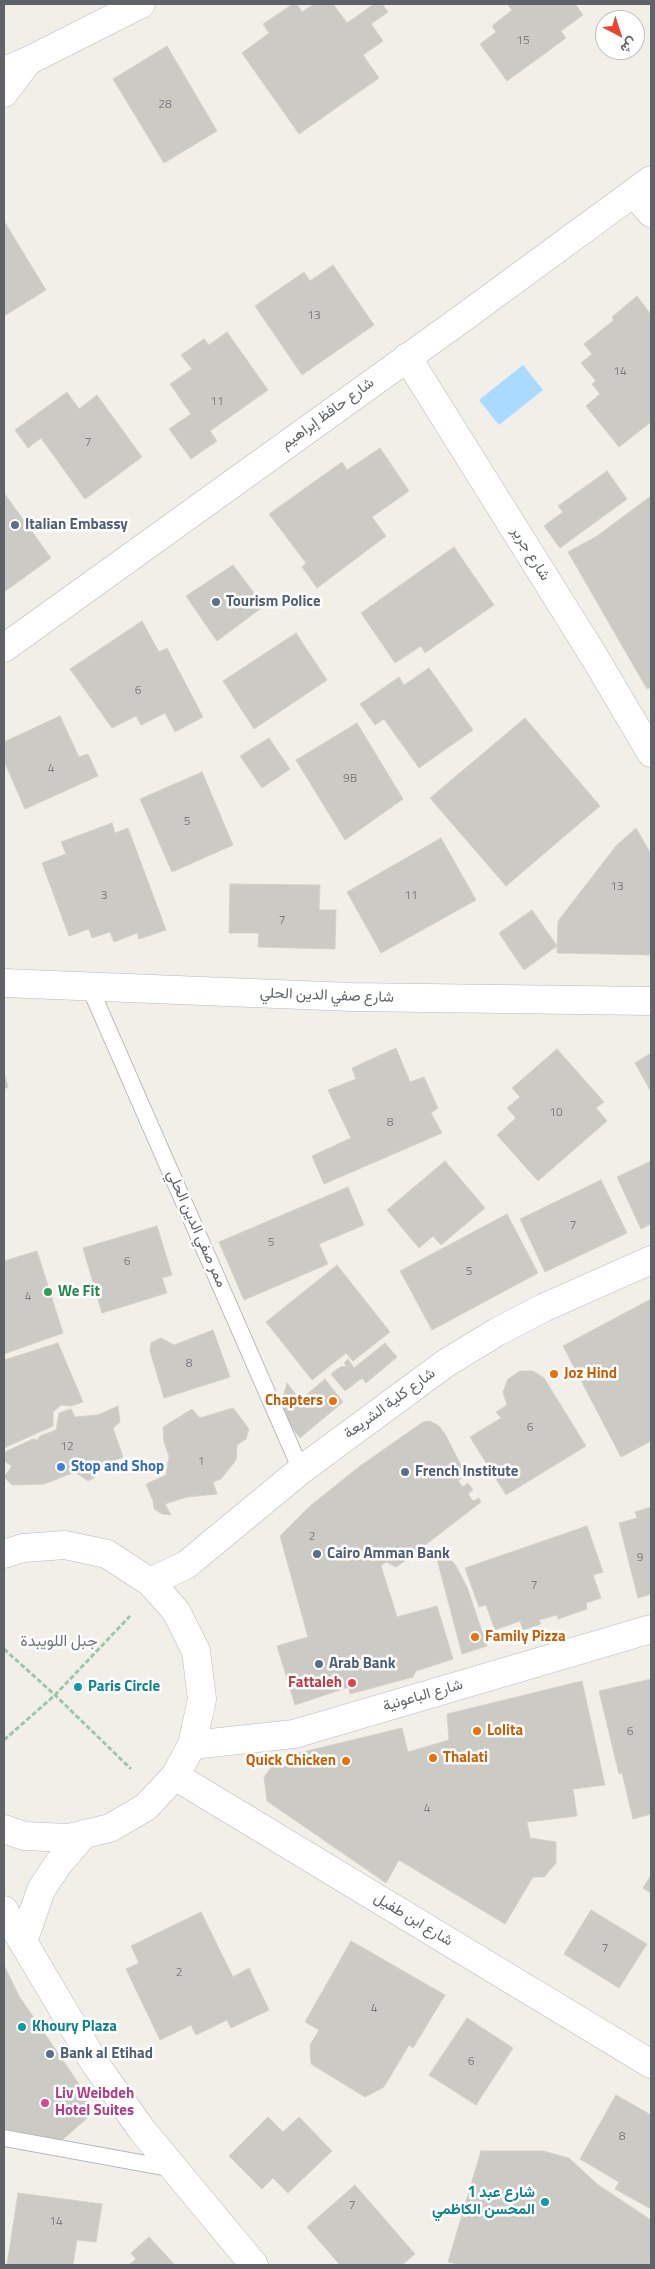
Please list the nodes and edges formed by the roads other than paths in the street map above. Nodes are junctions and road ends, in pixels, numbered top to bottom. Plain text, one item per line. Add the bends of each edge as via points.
1 (141, 4) edge
2 (16, 66) edge
3 (4, 93) edge
4 (646, 195) edge
5 (407, 357) junction
6 (4, 648) edge
7 (651, 753) edge
8 (4, 983) edge
9 (90, 988) junction
10 (651, 1000) edge
11 (651, 1260) edge
12 (301, 1470) junction
13 (4, 1554) edge
14 (150, 1582) junction
15 (651, 1629) edge
16 (192, 1745) junction
17 (175, 1776) junction
18 (4, 1829) edge
19 (84, 1834) junction
20 (4, 1910) edge
21 (23, 1942) junction
22 (651, 2064) edge
23 (4, 2138) edge
24 (174, 2169) junction
25 (254, 2265) edge

1 - 2 street
2 - 3 street
4 - 5 street, شارع حافظ إبراهيم
5 - 6 street, شارع حافظ إبراهيم
5 - 7 street, شارع جرير
8 - 9 street, شارع صفي الدين الحلي
9 - 10 street, شارع صفي الدين الحلي via 351,997
9 - 12 lane, ممر صفي الدين الحلي
11 - 12 street, شارع كلية الشريعة via 497,1332 424,1379
12 - 14 street, شارع كلية الشريعة via 186,1565
13 - 14 street via 23,1548 65,1545 107,1554
14 - 16 street via 176,1611 196,1651 202,1698
15 - 16 street, شارع الباعونية via 294,1734
16 - 17 street
17 - 19 street via 146,1807 110,1828
17 - 22 street, شارع ابن طفيل
18 - 19 street via 24,1836 68,1838
19 - 21 street via 41,1890
20 - 21 street
21 - 24 street via 96,2065
23 - 24 lane
24 - 25 street

